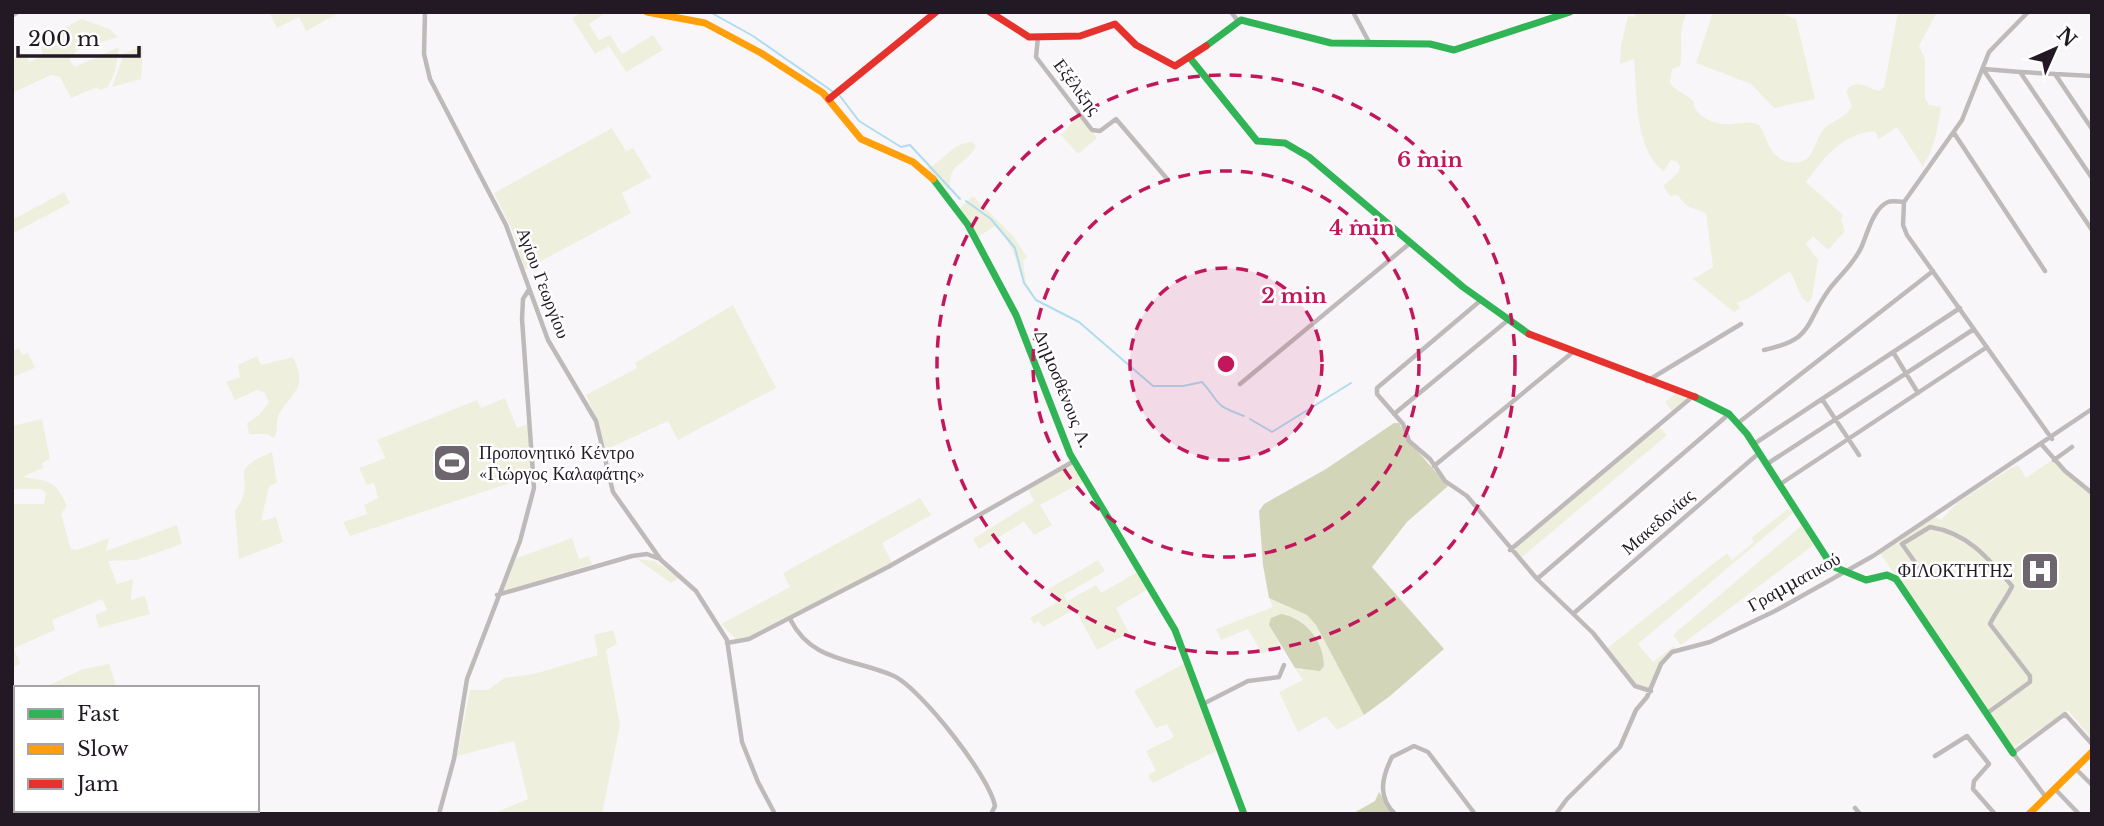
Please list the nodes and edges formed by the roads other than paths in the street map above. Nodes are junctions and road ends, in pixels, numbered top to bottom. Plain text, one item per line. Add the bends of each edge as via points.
1 (19, 12) edge
2 (425, 12) edge
3 (647, 12) edge
4 (936, 12) edge
5 (990, 12) edge
6 (1231, 12) edge
7 (1353, 12) edge
8 (1570, 12) edge
9 (2028, 12) edge
10 (668, 14) edge
11 (12, 16) edge
12 (1238, 21) junction
13 (1038, 37) junction
14 (1370, 44) junction
15 (1190, 58) junction
16 (1983, 69) junction
17 (2020, 72) junction
18 (2054, 74) junction
19 (2092, 76) edge
20 (829, 99) junction
21 (2092, 129) edge
22 (1954, 133) junction
23 (2092, 178) edge
24 (1168, 180) dead end
25 (1904, 202) junction
26 (2092, 214) edge
27 (2084, 218) junction
28 (2092, 230) edge
29 (1409, 243) junction
30 (1933, 271) junction
31 (2045, 271) dead end
32 (529, 290) junction
33 (1480, 301) junction
34 (1960, 308) junction
35 (1507, 321) junction
36 (1741, 324) dead end
37 (1974, 329) junction
38 (1987, 347) junction
39 (1764, 350) dead end
40 (1574, 352) junction
41 (1893, 352) junction
42 (1906, 373) junction
43 (1647, 381) junction
44 (1240, 384) dead end
45 (1918, 393) junction
46 (1692, 397) junction
47 (1822, 399) junction
48 (2092, 410) edge
49 (1394, 414) junction
50 (1729, 414) junction
51 (1836, 420) junction
52 (1738, 423) junction
53 (2052, 439) junction
54 (1849, 440) junction
55 (1754, 444) junction
56 (2042, 445) junction
57 (2072, 447) dead end
58 (1760, 452) junction
59 (1859, 455) dead end
60 (1074, 460) junction
61 (2054, 460) junction
62 (1767, 464) junction
63 (1434, 466) junction
64 (1779, 485) junction
65 (2092, 493) edge
66 (1510, 550) junction
67 (661, 560) junction
68 (1922, 572) dead end
69 (1843, 573) junction
70 (1537, 579) junction
71 (497, 595) junction
72 (1574, 613) junction
73 (790, 618) junction
74 (727, 643) junction
75 (1284, 665) dead end
76 (1651, 691) junction
77 (1203, 704) junction
78 (1986, 714) junction
79 (2092, 744) edge
80 (2092, 752) edge
81 (2013, 753) junction
82 (1935, 756) dead end
83 (2075, 768) junction
84 (2092, 785) edge
85 (2055, 788) junction
86 (2045, 796) junction
87 (1855, 808) dead end
88 (439, 814) edge
89 (775, 814) edge
90 (990, 814) edge
91 (1244, 814) edge
92 (1395, 814) edge
93 (1475, 814) edge
94 (1556, 814) edge
95 (1860, 814) edge
96 (1994, 814) edge
97 (2029, 814) edge
98 (2080, 814) edge

1 - 11 street
2 - 32 street, Αγίου Γεωργίου via 424,54 430,79 506,225
3 - 10 street, Δημοσθένους Λ.
4 - 20 street
5 - 13 street via 1017,32
6 - 12 street
7 - 14 street
8 - 14 street via 1468,48
9 - 16 street via 1989,52
10 - 20 street, Δημοσθένους Λ. via 709,24 736,38
12 - 14 street via 1309,39
12 - 15 street
13 - 15 street via 1080,36 1115,24 1136,45 1168,63 1175,66
13 - 24 street, Εξέλιξης via 1036,57 1092,131 1116,119
15 - 29 street via 1257,141 1279,141 1299,150
16 - 17 street
16 - 22 street
16 - 27 street
17 - 18 street
17 - 23 street
18 - 19 street
18 - 21 street
20 - 60 street, Δημοσθένους Λ. via 861,139 924,170 957,208 1016,315
22 - 25 street
22 - 31 street
25 - 30 street via 1903,225
25 - 39 street via 1883,205 1812,324 1796,338
26 - 27 street
27 - 28 street
29 - 33 street
29 - 44 street
30 - 34 street
30 - 52 street
32 - 67 street, Αγίου Γεωργίου via 548,340 596,422 613,492
32 - 71 street via 523,299 522,319 534,488 520,541
33 - 35 street
33 - 49 street via 1376,390
34 - 37 street
34 - 41 street
35 - 40 street
35 - 49 street
36 - 43 street
37 - 38 street
37 - 42 street
38 - 45 street
38 - 53 street
40 - 43 street
40 - 63 street
41 - 42 street
41 - 47 street
42 - 45 street
42 - 51 street
43 - 46 street
45 - 54 street
46 - 50 street
46 - 66 street
47 - 51 street
47 - 55 street
48 - 53 street, Γραμματικού
49 - 63 street via 1409,441
50 - 52 street
50 - 70 street
51 - 54 street
51 - 62 street
52 - 55 street
53 - 56 street, Γραμματικού
54 - 59 street
54 - 64 street
55 - 58 street
56 - 61 street
56 - 69 street, Γραμματικού
57 - 61 street
58 - 62 street
58 - 72 street, Μακεδονίας
60 - 73 street
60 - 77 street, Δημοσθένους Λ. via 1174,630
61 - 65 street
62 - 64 street
63 - 66 street via 1475,506
64 - 69 street via 1829,563
66 - 70 street
67 - 71 street via 647,554 632,556
67 - 74 street, Αγίου Γεωργίου via 696,591
68 - 78 street via 1902,544 1930,527 1944,529 1973,543 2012,586 1990,624 2030,682
69 - 76 street, Γραμματικού via 1710,642 1672,652 1661,664
69 - 78 street via 1869,581 1885,575 1896,579
70 - 72 street
71 - 88 street via 467,679 454,759
72 - 76 street via 1634,686
73 - 74 street via 749,639
73 - 90 street via 808,645 896,677 929,706 976,766 994,799
74 - 89 street, Αγίου Γεωργίου via 742,742
75 - 77 street via 1279,677 1248,681
76 - 94 street, Γραμματικού via 1636,710 1620,747
77 - 91 street, Δημοσθένους Λ.
78 - 81 street
79 - 81 street via 2065,714
80 - 83 street
81 - 86 street
82 - 96 street via 1967,736 1989,764 1974,780 1973,789
83 - 84 street
83 - 85 street
85 - 86 street
85 - 98 street
86 - 97 street
87 - 95 street
92 - 93 street via 1382,797 1382,785 1392,757 1414,746 1428,752

